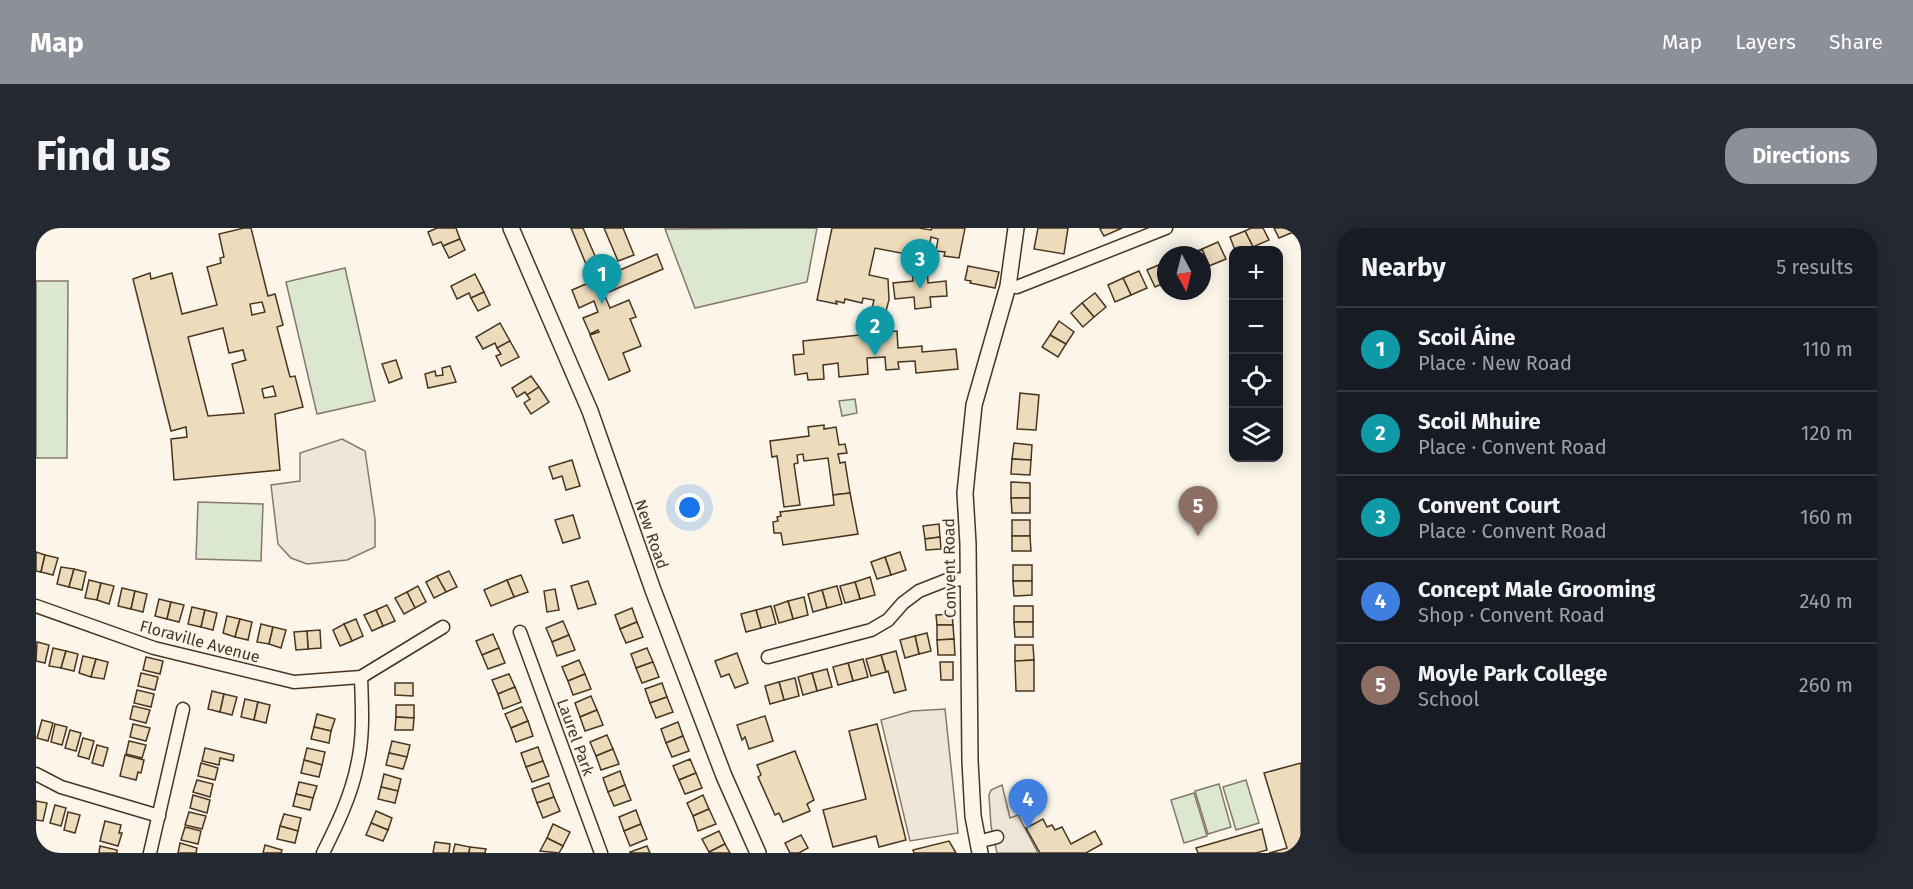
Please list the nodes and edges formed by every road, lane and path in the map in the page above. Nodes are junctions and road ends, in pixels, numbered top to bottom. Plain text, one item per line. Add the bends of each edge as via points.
1 (511, 228) edge
2 (1016, 228) edge
3 (1166, 228) edge
4 (1008, 286) junction
5 (968, 579) junction
6 (36, 606) edge
7 (443, 627) dead end
8 (520, 632) dead end
9 (768, 657) dead end
10 (361, 677) junction
11 (183, 709) dead end
12 (36, 774) edge
13 (159, 816) junction
14 (997, 837) dead end
15 (979, 848) edge
16 (328, 851) edge
17 (150, 853) edge
18 (601, 853) edge
19 (758, 853) edge

1 - 19 street, New Road via 590,411 661,612
2 - 4 street, Convent Road
3 - 4 street via 1017,286
4 - 5 street, Convent Road via 974,405 964,493
5 - 9 street via 947,580 919,591 871,630
5 - 15 street, Convent Road via 969,744
6 - 10 street, Floraville Avenue via 154,648 294,682
7 - 10 street, Floraville Avenue
8 - 18 street, Laurel Park
10 - 16 street via 363,710 357,765
11 - 13 street
12 - 13 street via 61,787
13 - 17 street
14 - 15 street

